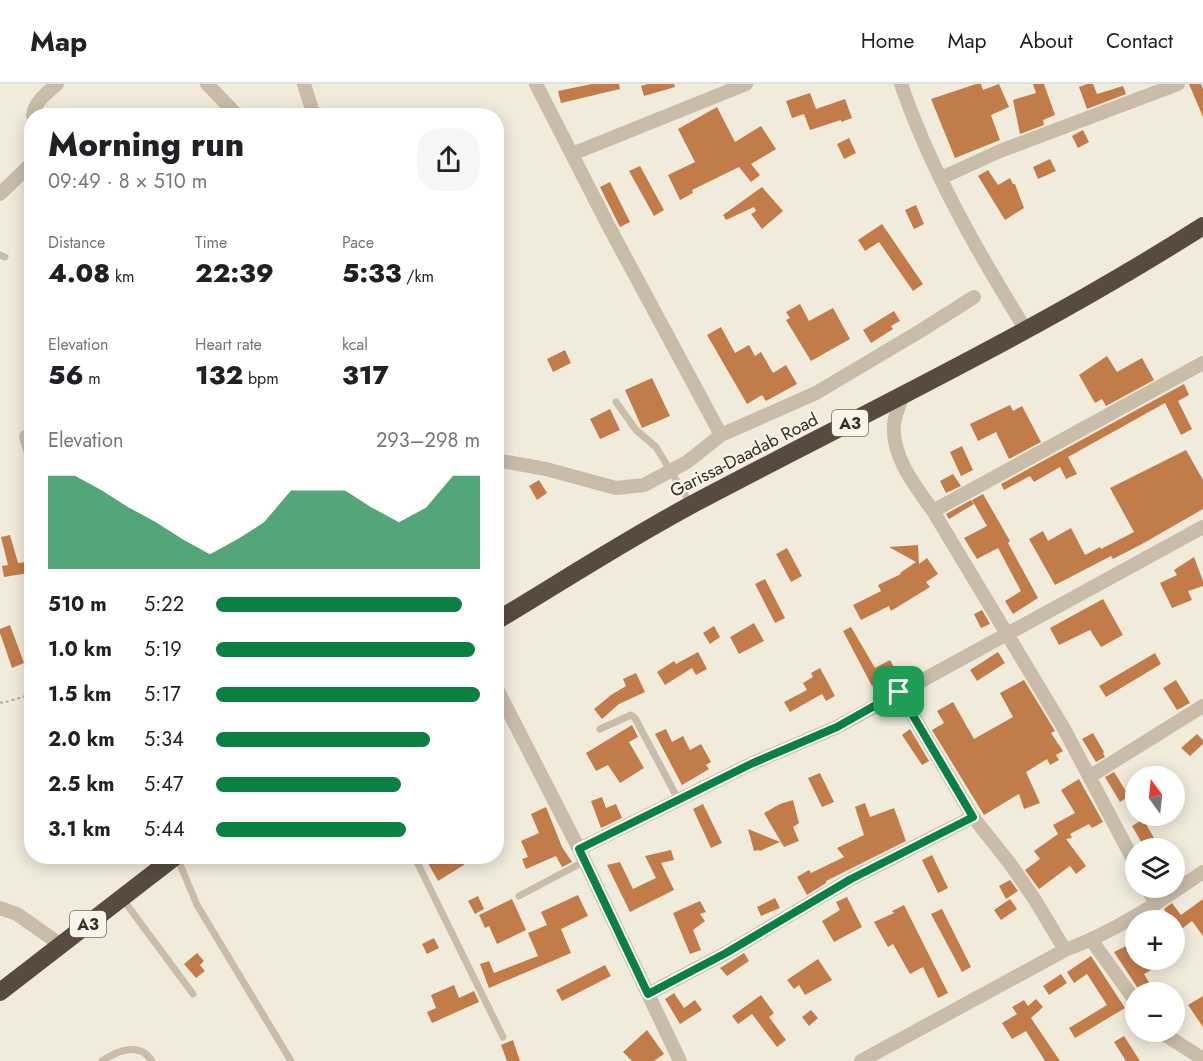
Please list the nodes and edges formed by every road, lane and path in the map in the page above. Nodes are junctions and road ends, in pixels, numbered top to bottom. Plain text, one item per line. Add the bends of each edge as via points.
1 (57, 84) edge
2 (207, 84) edge
3 (304, 84) edge
4 (536, 84) edge
5 (746, 84) edge
6 (901, 84) edge
7 (1178, 84) edge
8 (34, 108) edge
9 (230, 108) edge
10 (312, 108) edge
11 (572, 154) junction
12 (24, 171) edge
13 (941, 178) junction
14 (0, 194) edge
15 (1203, 226) edge
16 (974, 297) dead end
17 (1026, 330) junction
18 (1203, 363) edge
19 (902, 396) junction
20 (616, 402) dead end
21 (721, 435) junction
22 (504, 461) edge
23 (671, 472) junction
24 (691, 505) junction
25 (933, 511) junction
26 (1203, 527) edge
27 (504, 616) edge
28 (1008, 634) junction
29 (899, 692) junction
30 (24, 696) edge
31 (1, 703) edge
32 (504, 703) edge
33 (1203, 706) edge
34 (600, 729) dead end
35 (1089, 777) junction
36 (678, 799) junction
37 (973, 817) junction
38 (1125, 844) edge
39 (582, 855) junction
40 (167, 864) edge
41 (180, 864) edge
42 (418, 864) edge
43 (1203, 872) edge
44 (519, 897) dead end
45 (122, 898) junction
46 (1153, 898) edge
47 (1156, 904) junction
48 (0, 908) edge
49 (1092, 941) junction
50 (61, 945) junction
51 (1065, 950) junction
52 (1125, 987) edge
53 (0, 992) edge
54 (193, 994) dead end
55 (648, 994) junction
56 (503, 1037) dead end
57 (1177, 1042) edge
58 (1203, 1059) edge
59 (102, 1061) edge
60 (152, 1061) edge
61 (291, 1061) edge
62 (680, 1061) edge
63 (861, 1061) edge

1 - 8 street
2 - 9 street
3 - 10 street
4 - 11 street
5 - 11 street
6 - 13 street
7 - 13 street via 1000,151
11 - 21 street
12 - 14 street
13 - 17 street via 988,269
15 - 17 highway, Garissa-Daadab Road / A3
16 - 21 street via 816,393
17 - 19 highway, Garissa-Daadab Road / A3
18 - 25 street
19 - 24 highway, Garissa-Daadab Road / A3
19 - 25 street via 894,425 896,444 905,468
20 - 23 lane via 636,430 656,447
21 - 23 street
22 - 23 street via 616,488 644,485
23 - 24 lane
24 - 27 highway, Garissa-Daadab Road / A3
25 - 28 street
26 - 28 street
28 - 29 street
28 - 35 street
29 - 36 street via 837,727
29 - 37 street
30 - 31 path
32 - 39 street
33 - 35 street
34 - 36 lane via 631,715 635,718
35 - 38 street
36 - 39 street
37 - 51 street via 1017,873
37 - 55 street via 851,879
39 - 44 lane
39 - 55 street
40 - 45 highway, A3
41 - 61 lane via 196,905
42 - 56 lane
43 - 47 street
45 - 50 highway, A3
45 - 54 lane
46 - 47 street
47 - 49 street
48 - 50 street via 16,914
49 - 51 street
49 - 52 street
50 - 53 highway, A3
51 - 63 street
55 - 62 street
57 - 58 street
59 - 60 lane via 129,1049 148,1054

